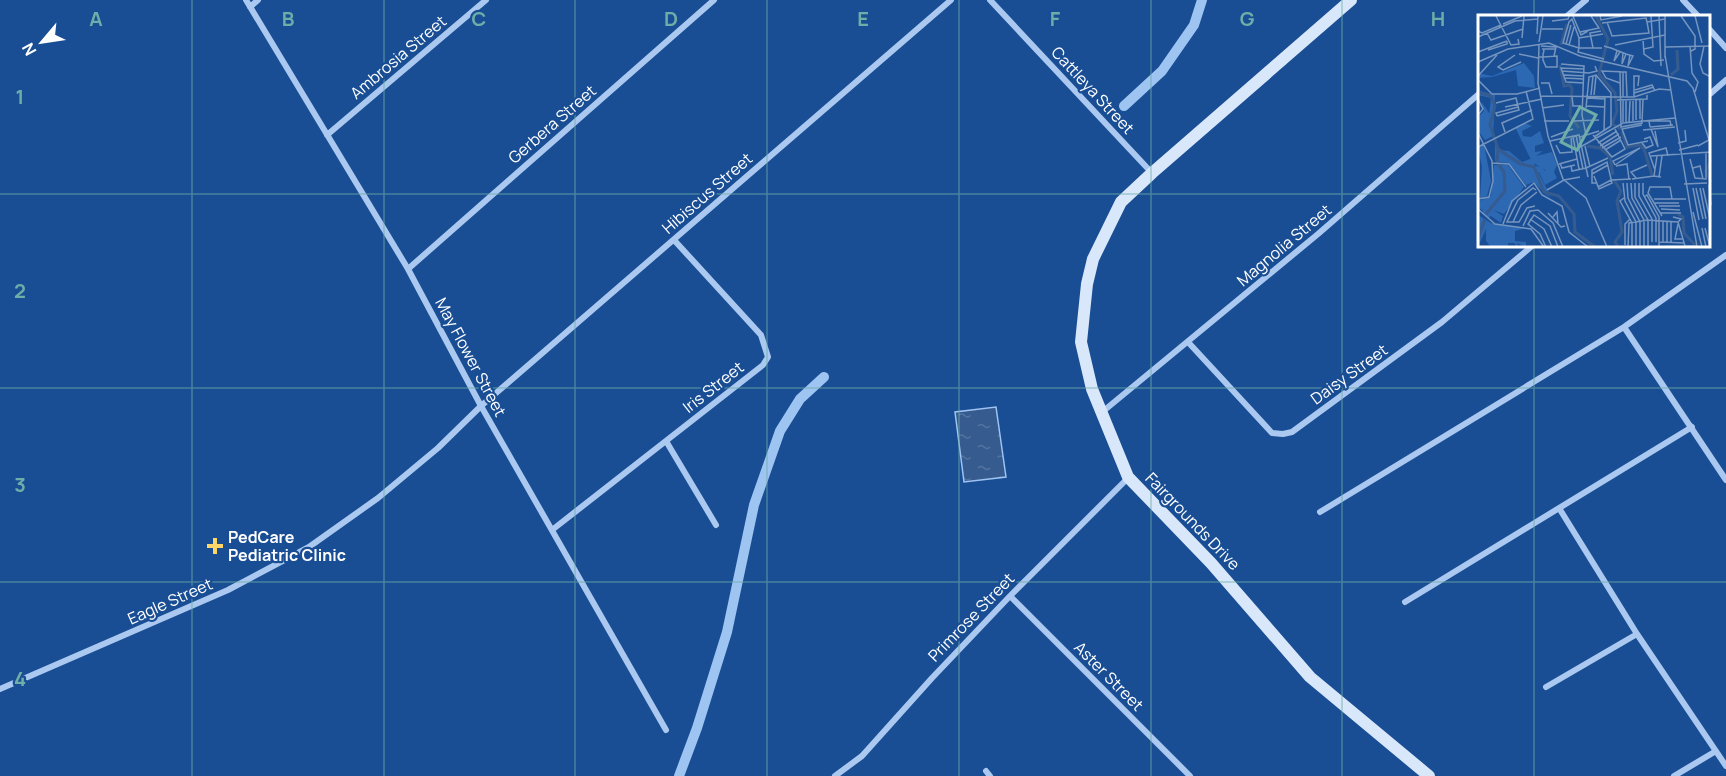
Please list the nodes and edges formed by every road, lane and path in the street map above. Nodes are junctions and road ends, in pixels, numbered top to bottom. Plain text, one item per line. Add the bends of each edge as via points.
1 (246, 0) edge
2 (258, 0) edge
3 (486, 0) edge
4 (714, 0) edge
5 (951, 0) edge
6 (990, 0) edge
7 (1351, 0) edge
8 (1586, 0) edge
9 (1683, 0) edge
10 (250, 7) junction
11 (1568, 15) edge
12 (1697, 15) edge
13 (1711, 31) edge
14 (1726, 48) edge
15 (1726, 80) edge
16 (1711, 93) edge
17 (1478, 95) edge
18 (327, 135) junction
19 (1152, 173) junction
20 (674, 240) junction
21 (1530, 248) edge
22 (1726, 255) edge
23 (408, 269) junction
24 (1624, 327) junction
25 (1188, 342) junction
26 (481, 406) junction
27 (1101, 413) junction
28 (1692, 427) junction
29 (666, 441) junction
30 (1128, 477) junction
31 (1726, 480) edge
32 (1559, 508) junction
33 (1320, 512) dead end
34 (716, 525) dead end
35 (552, 530) junction
36 (1010, 596) junction
37 (1405, 602) dead end
38 (1637, 634) junction
39 (1546, 687) dead end
40 (0, 689) edge
41 (666, 730) dead end
42 (1716, 751) junction
43 (1726, 766) edge
44 (835, 776) edge
45 (1190, 776) edge
46 (1429, 776) edge
47 (1674, 776) edge

1 - 10 street, May Flower Street
2 - 10 street
3 - 18 street, Ambrosia Street
4 - 23 street, Gerbera Street
5 - 20 street, Hibiscus Street
6 - 19 street, Cattleya Street
7 - 19 street, Fairgrounds Drive
8 - 11 street
9 - 12 street
10 - 18 street, May Flower Street
13 - 14 street
15 - 16 street
17 - 25 street, Magnolia Street
18 - 23 street, May Flower Street
19 - 27 street, Fairgrounds Drive via 1121,202 1094,259 1087,284 1081,342
20 - 26 street, Hibiscus Street
20 - 29 street, Iris Street via 761,335 768,357
21 - 25 street, Daisy Street via 1442,322 1292,432 1272,433
22 - 24 street
23 - 26 street, May Flower Street
24 - 28 street
24 - 33 street
25 - 27 street, Magnolia Street
26 - 35 street, May Flower Street
26 - 40 street, Eagle Street via 378,498 309,547 228,590
27 - 30 street, Fairgrounds Drive
28 - 31 street
28 - 32 street
29 - 34 street
29 - 35 street, Iris Street
30 - 36 street, Primrose Street
30 - 46 street, Fairgrounds Drive via 1211,562 1310,677
32 - 37 street
32 - 38 street
35 - 41 street, May Flower Street
36 - 44 street, Primrose Street via 862,756
36 - 45 street, Aster Street
38 - 39 street
38 - 42 street
42 - 43 street
42 - 47 street

